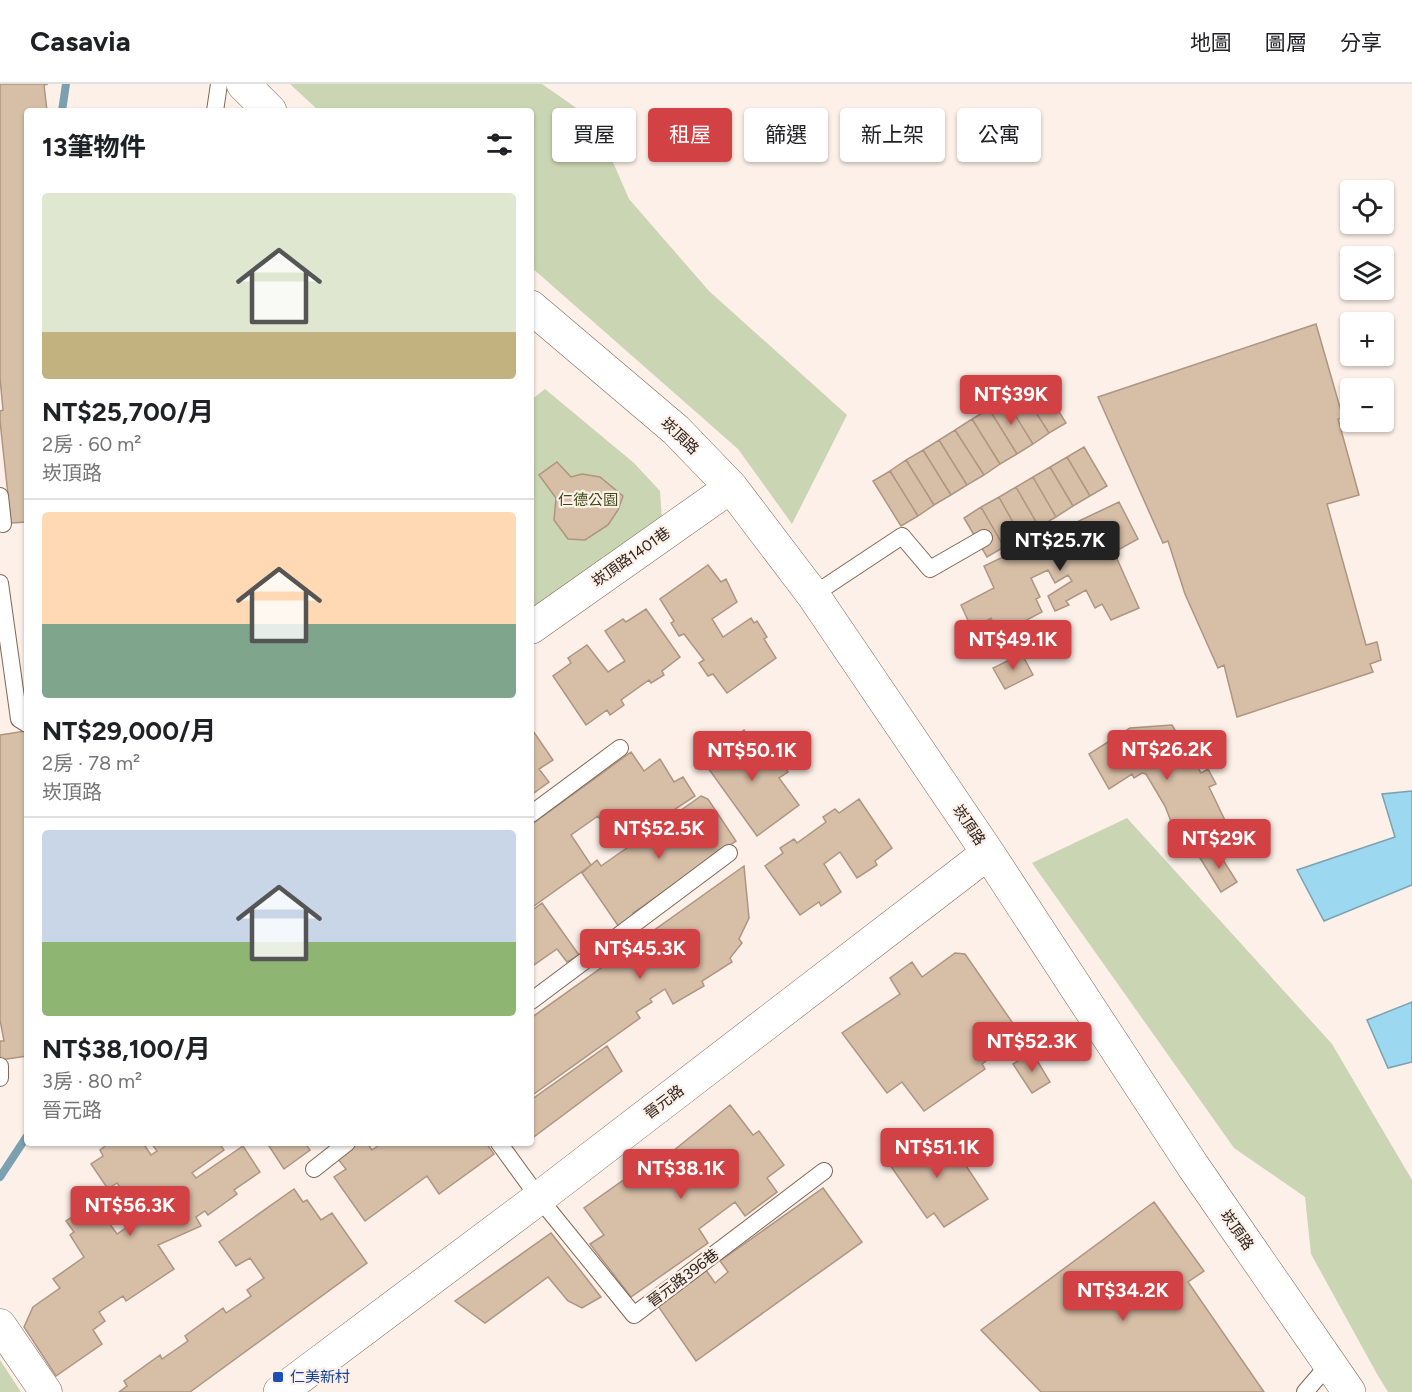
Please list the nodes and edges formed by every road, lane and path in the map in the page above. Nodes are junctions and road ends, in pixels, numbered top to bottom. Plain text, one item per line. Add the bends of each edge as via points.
1 (219, 84) edge
2 (243, 84) edge
3 (215, 108) edge
4 (267, 108) edge
5 (534, 310) edge
6 (731, 487) junction
7 (0, 496) edge
8 (3, 524) dead end
9 (984, 538) dead end
10 (0, 583) edge
11 (813, 595) junction
12 (534, 626) edge
13 (24, 722) edge
14 (620, 748) dead end
15 (534, 812) edge
16 (729, 853) dead end
17 (988, 853) junction
18 (534, 999) edge
19 (0, 1066) edge
20 (0, 1078) edge
21 (343, 1146) edge
22 (501, 1146) edge
23 (314, 1169) dead end
24 (824, 1171) dead end
25 (538, 1198) junction
26 (0, 1325) edge
27 (1330, 1363) junction
28 (46, 1392) edge
29 (280, 1392) edge
30 (1305, 1392) edge
31 (1349, 1392) edge

1 - 3 lane
2 - 4 street
5 - 6 street, 崁頂路 via 676,430
6 - 11 street, 崁頂路
6 - 12 street, 崁頂路1401巷
7 - 8 lane
9 - 11 lane via 930,569 902,537
10 - 13 lane via 20,719
11 - 17 street, 崁頂路
14 - 15 lane
16 - 18 lane
17 - 25 street, 晉元路
17 - 27 street, 崁頂路 via 1193,1166
19 - 20 lane
21 - 23 lane
22 - 25 lane
24 - 25 lane, 晉元路396巷 via 634,1315
25 - 29 street, 晉元路
26 - 28 street
27 - 30 lane
27 - 31 street, 崁頂路

